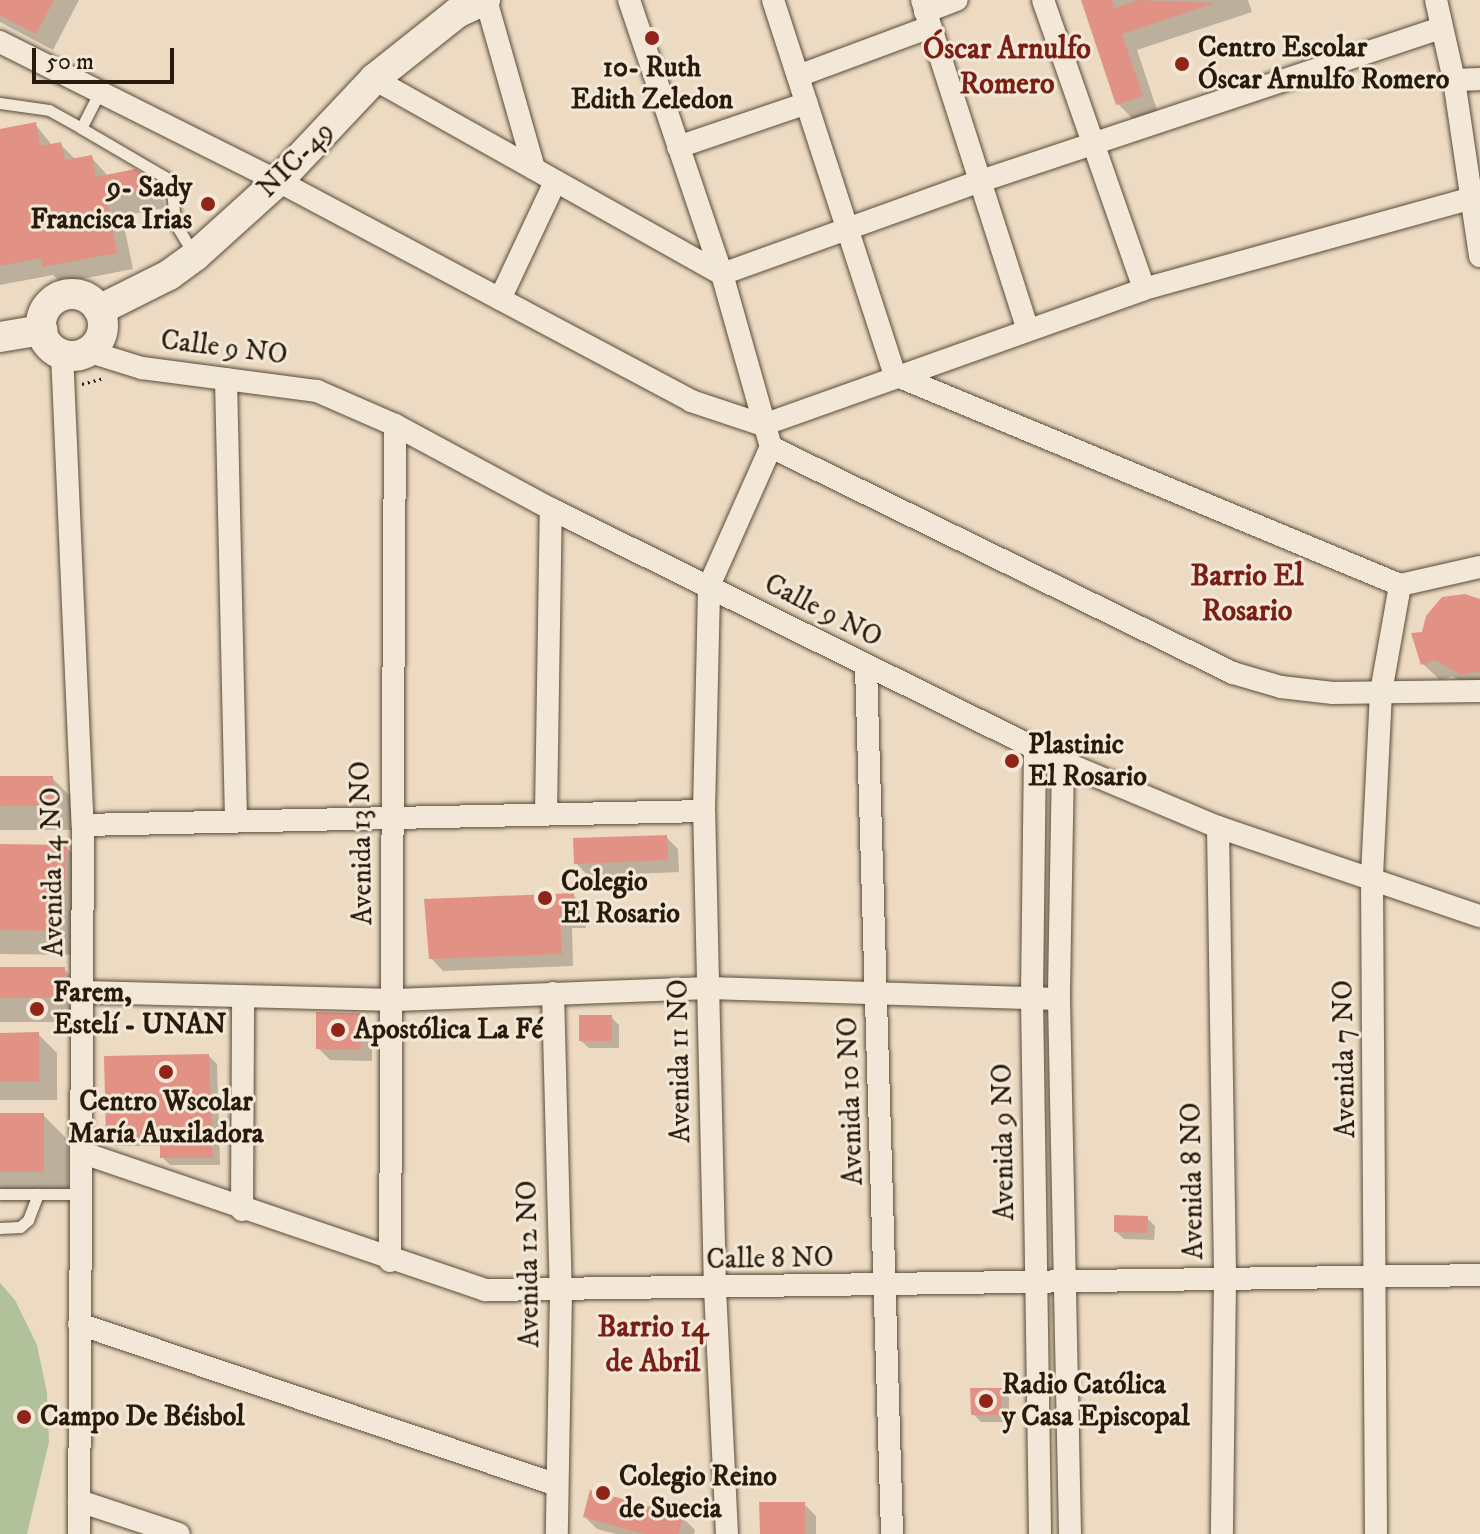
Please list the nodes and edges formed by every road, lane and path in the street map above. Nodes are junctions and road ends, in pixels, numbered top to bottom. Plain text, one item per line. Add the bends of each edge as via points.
1 (485, 0) edge
2 (629, 0) edge
3 (773, 0) edge
4 (957, 0) edge
5 (1043, 0) edge
6 (1436, 0) edge
7 (926, 13) edge
8 (1441, 28) junction
9 (0, 42) edge
10 (798, 76) junction
11 (374, 79) junction
12 (1480, 79) edge
13 (1454, 80) junction
14 (99, 93) junction
15 (0, 103) edge
16 (807, 103) junction
17 (81, 128) junction
18 (1095, 144) junction
19 (678, 147) junction
20 (534, 168) junction
21 (278, 181) junction
22 (981, 181) junction
23 (555, 182) junction
24 (1475, 198) edge
25 (850, 232) junction
26 (195, 256) junction
27 (1480, 256) edge
28 (722, 274) junction
29 (1144, 289) junction
30 (500, 299) junction
31 (99, 310) junction
32 (1027, 327) junction
33 (42, 330) junction
34 (0, 337) edge
35 (75, 352) junction
36 (895, 375) junction
37 (226, 379) junction
38 (395, 425) junction
39 (763, 425) junction
40 (771, 447) junction
41 (551, 509) junction
42 (1480, 567) edge
43 (1400, 585) junction
44 (709, 586) junction
45 (866, 667) junction
46 (1480, 691) edge
47 (1381, 692) junction
48 (1035, 749) junction
49 (1063, 762) junction
50 (704, 811) junction
51 (546, 814) junction
52 (390, 818) junction
53 (236, 821) junction
54 (83, 825) junction
55 (1218, 827) junction
56 (1372, 876) junction
57 (1480, 916) edge
58 (709, 988) junction
59 (878, 991) junction
60 (85, 992) junction
61 (553, 993) junction
62 (243, 997) junction
63 (1032, 998) junction
64 (1059, 999) junction
65 (395, 1000) junction
66 (83, 1153) junction
67 (0, 1194) edge
68 (38, 1194) junction
69 (82, 1194) junction
70 (242, 1210) junction
71 (0, 1228) edge
72 (390, 1261) junction
73 (1480, 1275) edge
74 (1379, 1277) junction
75 (1225, 1280) junction
76 (1065, 1283) junction
77 (1036, 1284) junction
78 (887, 1286) junction
79 (715, 1290) junction
80 (561, 1293) junction
81 (79, 1324) junction
82 (557, 1485) junction
83 (79, 1501) junction
84 (79, 1534) edge
85 (179, 1534) edge
86 (557, 1534) edge
87 (727, 1534) edge
88 (892, 1534) edge
89 (1040, 1534) edge
90 (1070, 1534) edge
91 (1222, 1534) edge
92 (1376, 1534) edge

1 - 11 street, NIC-49 / NIC-49 via 457,13
1 - 20 street
2 - 19 street
3 - 10 street
4 - 7 street
5 - 18 street
6 - 8 street
7 - 10 street
7 - 22 street
8 - 13 street
8 - 18 street
9 - 14 street
10 - 16 street
11 - 20 street
11 - 21 street, NIC-49 / NIC-49
12 - 13 street
13 - 24 street
14 - 17 lane
14 - 21 street
15 - 17 lane via 49,110
16 - 19 street
16 - 25 street
17 - 26 lane via 165,177 172,189 175,223
18 - 22 street
18 - 29 street
19 - 28 street
20 - 23 street
21 - 26 street, NIC-49 / NIC-49
21 - 30 street
22 - 25 street
22 - 32 street
23 - 28 street
23 - 30 street
24 - 27 street
24 - 29 street
25 - 28 street
25 - 36 street
26 - 31 street, NIC-49 / NIC-49
28 - 39 street
29 - 32 street
30 - 39 street via 691,401
31 - 33 street via 76,294 57,298 44,312
31 - 35 street via 102,333
32 - 36 street
33 - 34 street
33 - 35 street via 49,345
35 - 37 street, Calle 9 NO
35 - 54 street, Avenida 14 NO
36 - 39 street
36 - 43 street
37 - 38 street, Calle 9 NO via 317,391
37 - 53 street
38 - 41 street, Calle 9 NO
38 - 52 street, Avenida 13 NO
39 - 40 street
40 - 44 street
40 - 47 street via 1233,673 1281,687
41 - 44 street, Calle 9 NO
41 - 51 street
42 - 43 street
43 - 47 street, Avenida 7 NO
44 - 45 street, Calle 9 NO
44 - 50 street, Avenida 11 NO
45 - 48 street, Calle 9 NO
45 - 59 street, Avenida 10 NO
46 - 47 street
47 - 56 street, Avenida 7 NO
48 - 49 street, Calle 9 NO
48 - 63 street, Avenida 9 NO
49 - 55 street, Calle 9 NO
49 - 64 street, Avenida 9 NO
50 - 51 street
50 - 58 street, Avenida 11 NO
51 - 52 street
52 - 53 street
52 - 65 street, Avenida 13 NO
53 - 54 street
54 - 60 street, Avenida 14 NO
55 - 56 street, Calle 9 NO
55 - 75 street, Avenida 8 NO
56 - 57 street, Calle 9 NO
56 - 74 street, Avenida 7 NO
58 - 59 street
58 - 61 street
58 - 79 street, Avenida 11 NO
59 - 63 street
59 - 78 street, Avenida 10 NO
60 - 62 street
60 - 66 street, Avenida 14 NO
61 - 65 street
61 - 80 street, Avenida 12 NO
62 - 65 street
62 - 70 street
63 - 64 street
63 - 77 street, Avenida 9 NO
64 - 76 street, Avenida 9 NO
65 - 72 street, Avenida 13 NO
66 - 69 street, Avenida 14 NO
66 - 70 street, Calle 8 NO
67 - 68 lane
68 - 69 lane
68 - 71 lane via 28,1220 20,1227
69 - 81 street, Avenida 14 NO
70 - 72 street, Calle 8 NO
72 - 80 street, Calle 8 NO via 485,1290
73 - 74 street, Calle 8 NO
74 - 75 street, Calle 8 NO
74 - 92 street, Avenida 7 NO
75 - 76 street, Calle 8 NO
75 - 91 street, Avenida 8 NO
76 - 77 street, Calle 8 NO
76 - 90 street, Avenida 9 NO
77 - 78 street, Calle 8 NO
77 - 89 street, Avenida 9 NO
78 - 79 street, Calle 8 NO
78 - 88 street, Avenida 10 NO
79 - 80 street, Calle 8 NO
79 - 87 street, Avenida 11 NO
80 - 82 street, Avenida 12 NO
81 - 82 street
81 - 83 street, Avenida 14 NO
82 - 86 street, Avenida 12 NO
83 - 84 street, Avenida 14 NO
83 - 85 street

